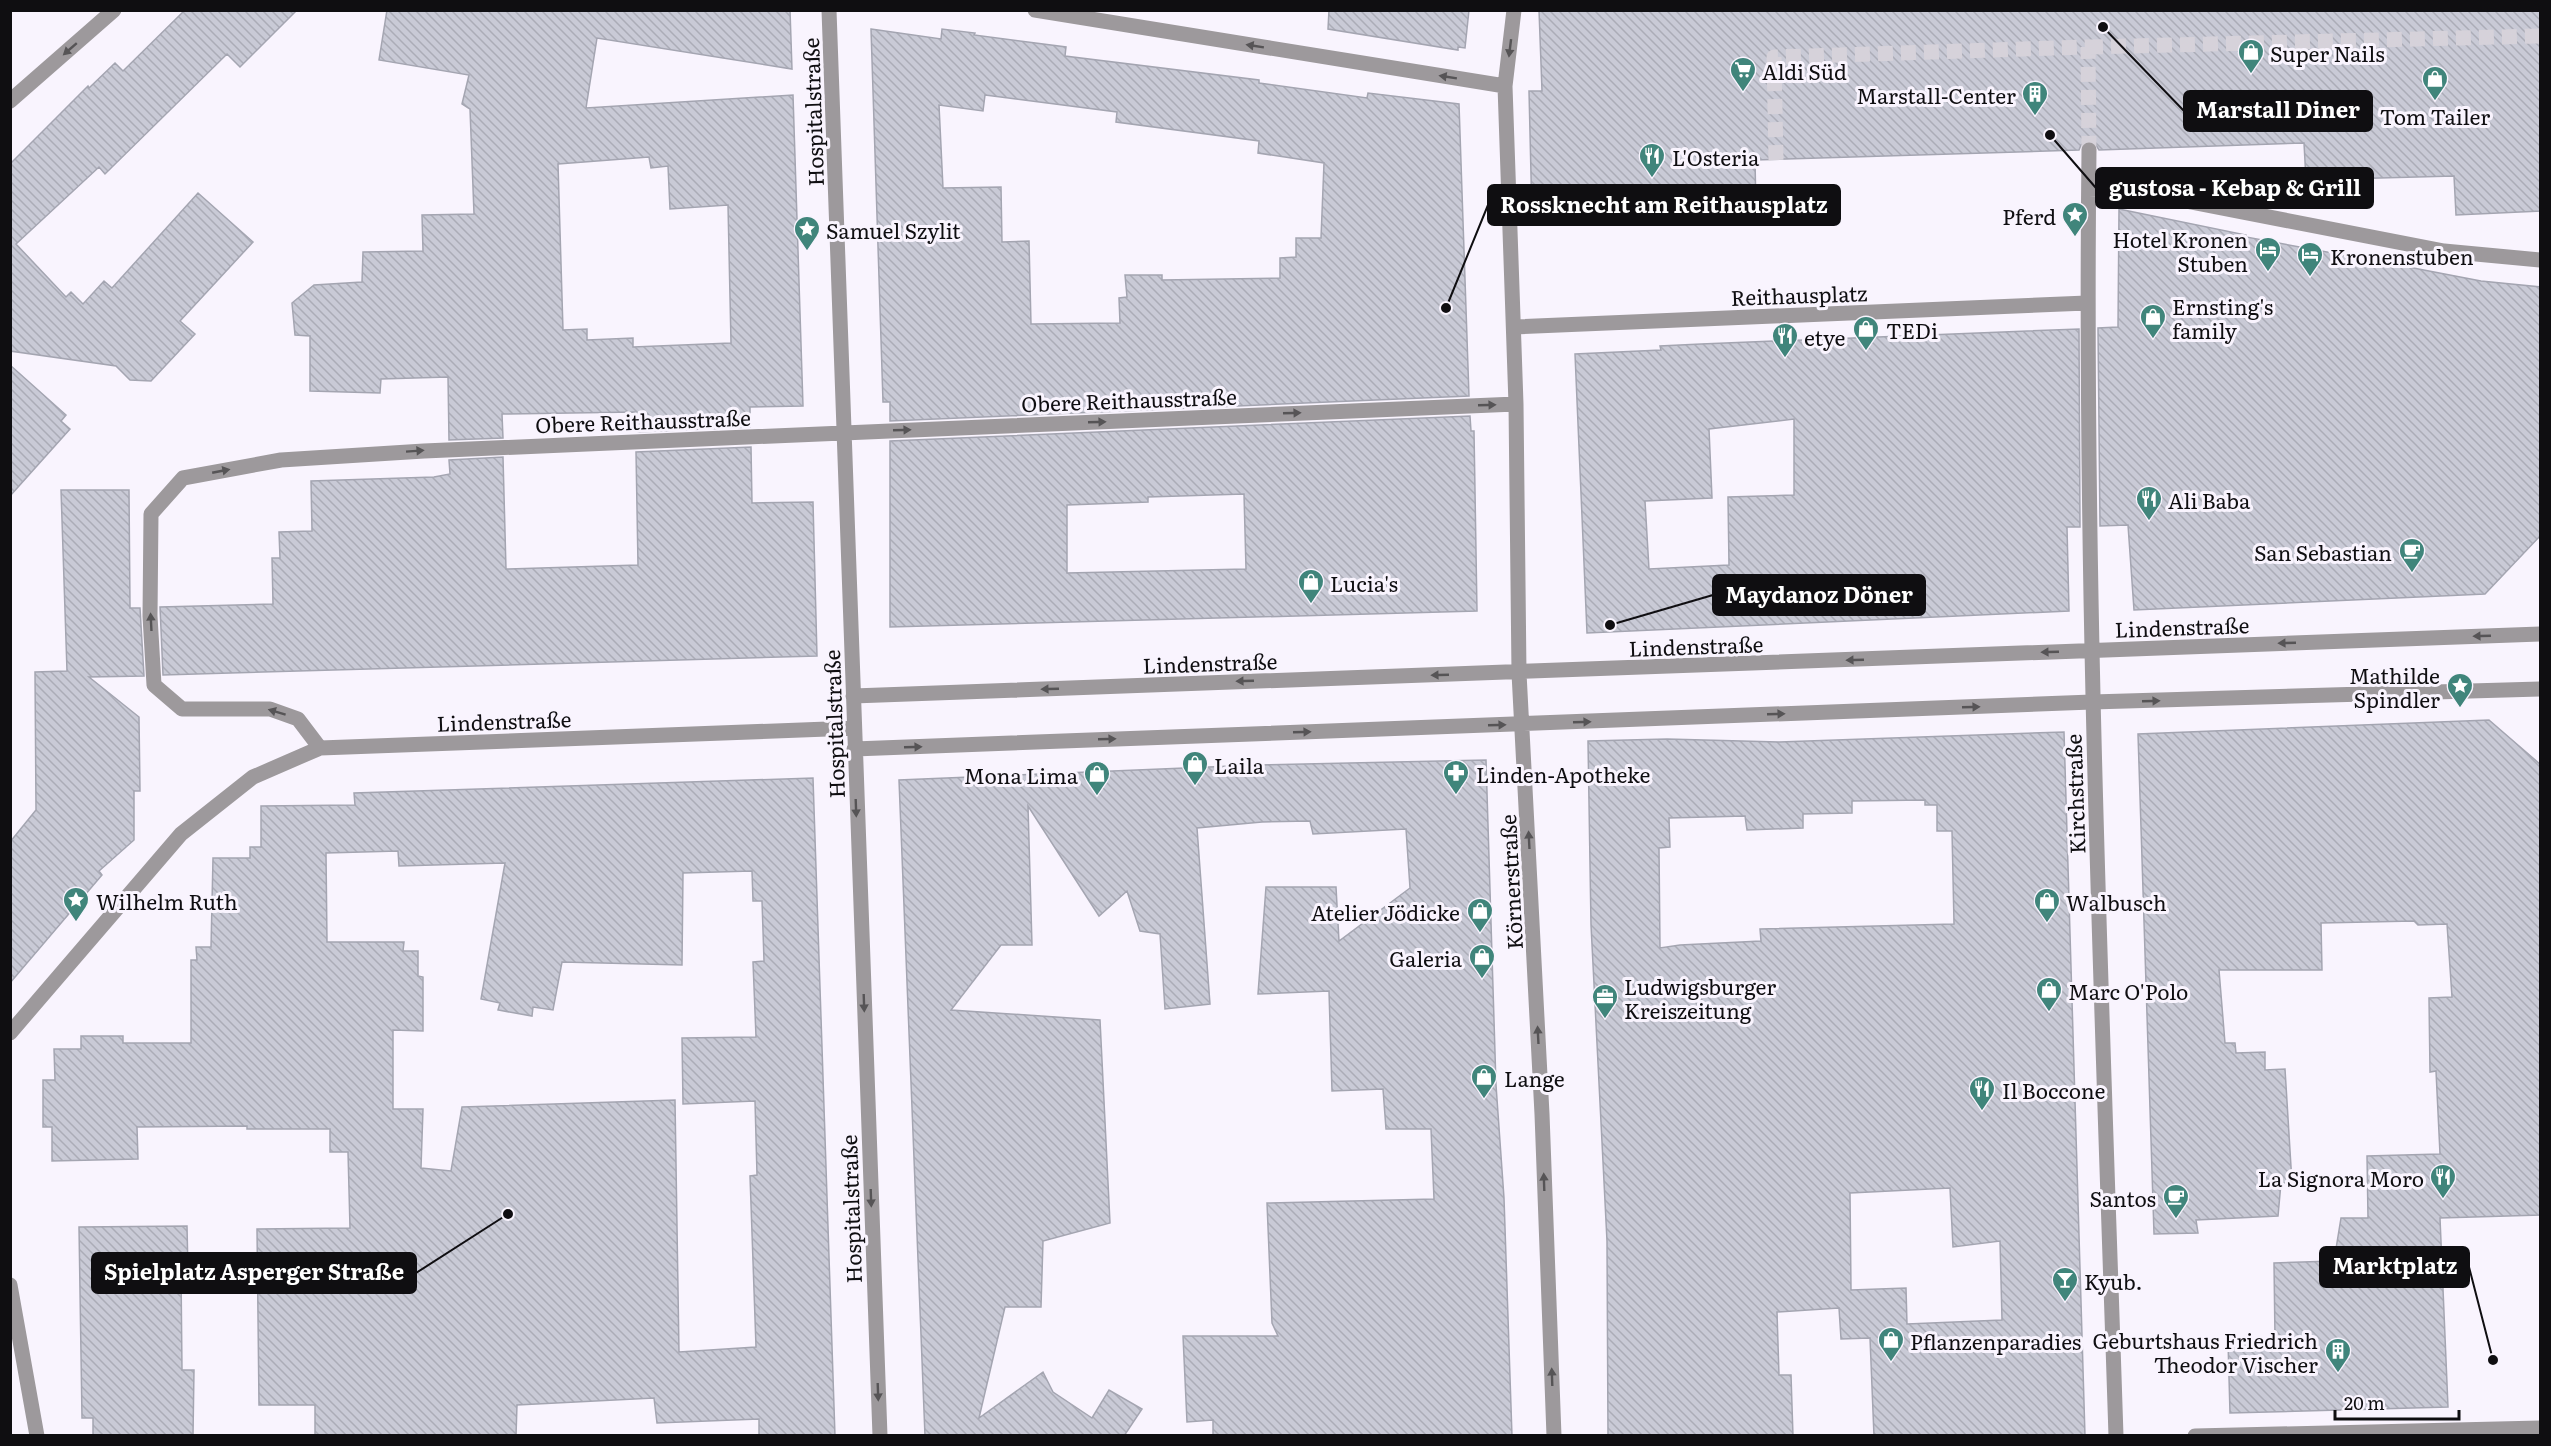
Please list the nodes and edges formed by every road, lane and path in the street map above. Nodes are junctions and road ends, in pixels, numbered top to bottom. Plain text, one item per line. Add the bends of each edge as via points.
1 (114, 10) edge
2 (829, 10) edge
3 (1035, 10) edge
4 (1514, 10) edge
5 (1505, 86) junction
6 (10, 101) edge
7 (2089, 150) tunnel mouth
8 (2089, 189) junction
9 (2541, 260) edge
10 (2087, 303) junction
11 (1514, 327) junction
12 (1516, 404) junction
13 (844, 433) junction
14 (2541, 634) edge
15 (2091, 651) junction
16 (1520, 673) junction
17 (2541, 689) edge
18 (853, 696) junction
19 (2092, 702) junction
20 (1523, 724) junction
21 (854, 728) junction
22 (320, 748) junction
23 (854, 749) junction
24 (10, 1033) edge
25 (10, 1284) edge
26 (2541, 1428) edge
27 (37, 1436) edge
28 (880, 1436) edge
29 (1554, 1436) edge
30 (2116, 1436) edge
31 (2195, 1436) edge

1 -> 6 street
2 - 13 street, Hospitalstraße
5 -> 3 street
4 -> 5 street, Körnerstraße
5 - 11 street, Körnerstraße
7 - 8 street, Kirchstraße
8 - 9 street via 2119,188 2444,251
8 - 10 street, Kirchstraße
10 - 11 street, Reithausplatz
10 - 15 street, Kirchstraße
11 - 12 street, Körnerstraße
13 -> 12 street, Obere Reithausstraße
12 - 16 street, Körnerstraße
13 - 18 street, Hospitalstraße
22 -> 13 street, Obere Reithausstraße via 298,719 270,709 182,709 154,684 150,514 183,478 281,460
14 -> 15 street, Lindenstraße
15 -> 16 street, Lindenstraße
15 - 19 street, Kirchstraße
16 -> 18 street, Lindenstraße
16 - 20 street, Körnerstraße
19 -> 17 street
18 - 21 street, Hospitalstraße
20 -> 19 street
19 - 30 street, Kirchstraße
23 -> 20 street
29 -> 20 street, Körnerstraße
21 - 22 street, Lindenstraße
21 - 23 street, Hospitalstraße
22 - 24 street, Lindenstraße via 253,777 181,834
23 -> 28 street, Hospitalstraße
25 - 27 street
26 - 31 street

